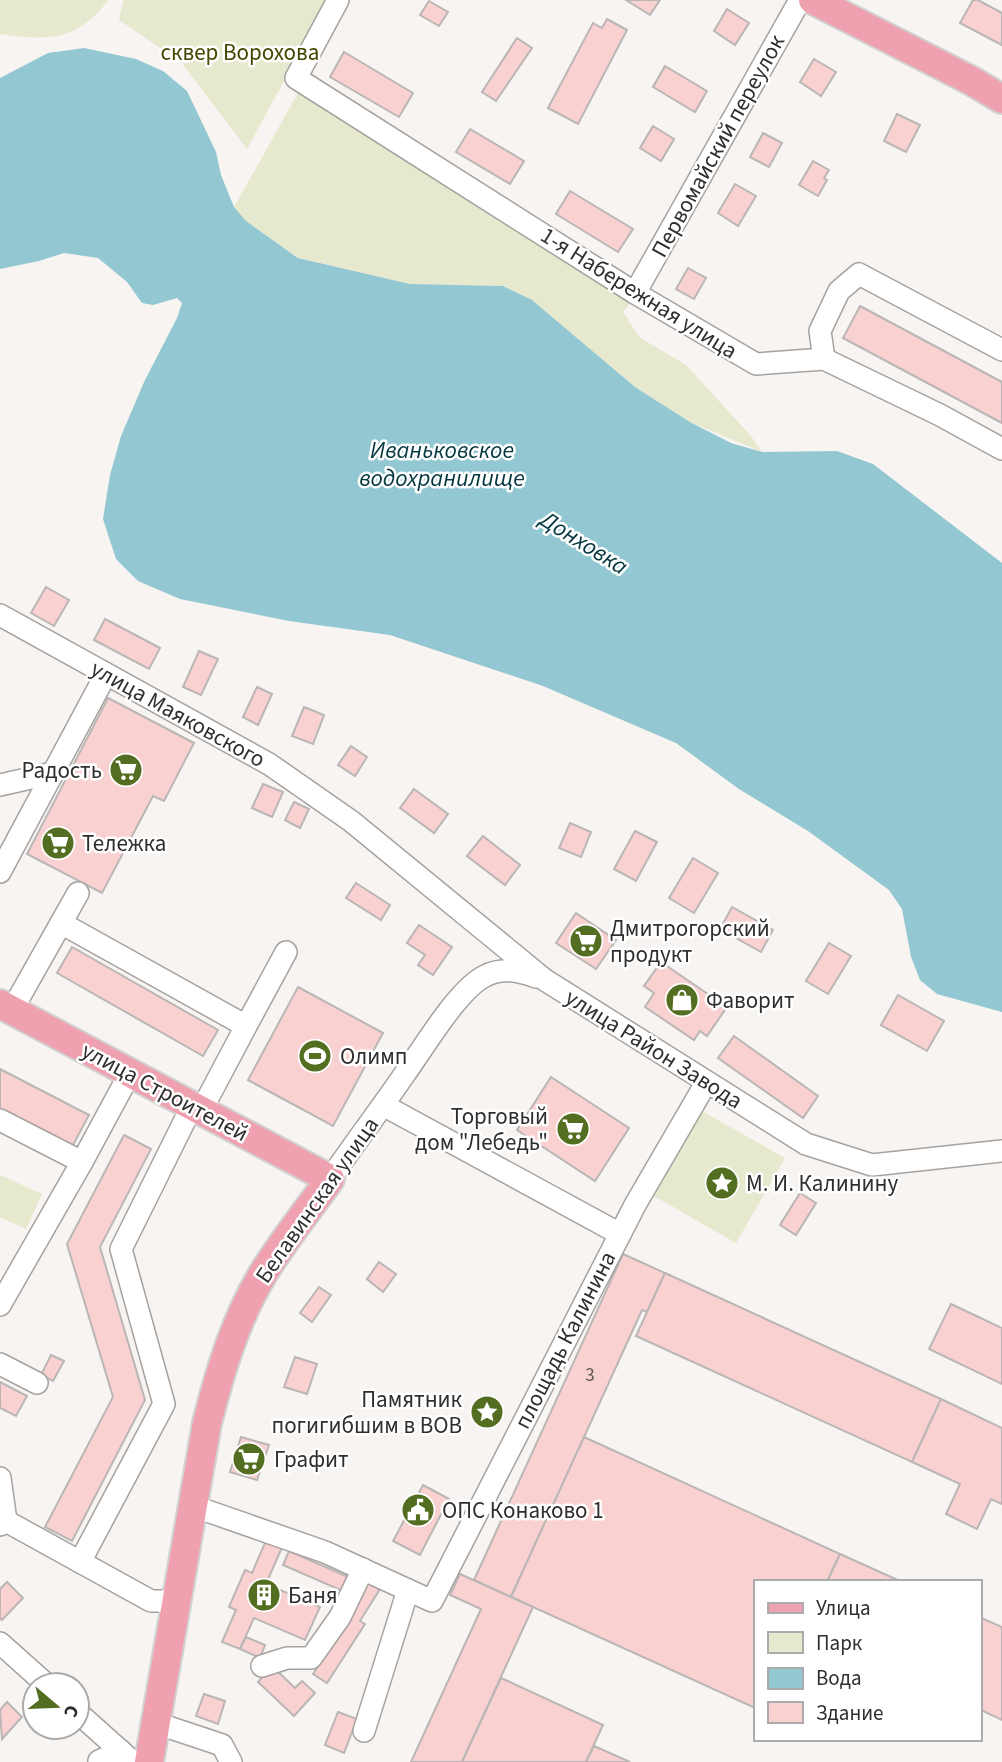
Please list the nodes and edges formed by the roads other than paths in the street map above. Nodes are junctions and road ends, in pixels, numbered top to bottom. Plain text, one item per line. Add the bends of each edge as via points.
1 (338, 0) edge
2 (800, 0) edge
3 (813, 0) edge
4 (1002, 99) edge
5 (635, 293) junction
6 (1002, 350) edge
7 (824, 359) junction
8 (1002, 449) edge
9 (0, 615) edge
10 (106, 674) junction
11 (53, 773) junction
12 (0, 785) edge
13 (351, 821) joint
14 (0, 872) edge
15 (78, 893) dead end
16 (61, 923) junction
17 (286, 953) dead end
18 (545, 980) junction
19 (6, 1007) edge
20 (246, 1026) junction
21 (130, 1073) junction
22 (706, 1083) junction
23 (383, 1105) junction
24 (197, 1109) junction
25 (0, 1120) edge
26 (1002, 1151) edge
27 (82, 1162) junction
28 (330, 1179) junction
29 (620, 1234) junction
30 (0, 1305) edge
31 (0, 1364) edge
32 (37, 1383) dead end
33 (0, 1478) edge
34 (193, 1506) junction
35 (3, 1523) edge
36 (80, 1562) junction
37 (363, 1569) junction
38 (408, 1590) junction
39 (177, 1601) junction
40 (0, 1643) edge
41 (262, 1666) dead end
42 (31, 1671) edge
43 (156, 1723) junction
44 (91, 1724) edge
45 (364, 1731) dead end
46 (127, 1756) edge
47 (99, 1761) edge
48 (149, 1762) edge
49 (231, 1762) edge

1 - 5 street, 1-я Набережная улица via 296,78
2 - 5 street, Первомайский переулок
3 - 4 main road
5 - 7 street, 1-я Набережная улица via 756,364
6 - 7 street via 859,274 839,291 820,331
7 - 8 street, 1-я Набережная улица
9 - 10 street, улица Маяковского
10 - 11 street
10 - 13 street, улица Маяковского via 269,764
11 - 12 street
11 - 14 street
13 - 18 street, улица Район Завода
15 - 16 street
16 - 19 street
16 - 20 street
17 - 20 street
18 - 22 street, улица Район Завода
18 - 23 street, Белавинская улица via 502,970 472,984
19 - 21 main road, улица Строителей
20 - 24 street
21 - 24 main road, улица Строителей
21 - 27 street
22 - 26 street, улица Район Завода via 806,1144 872,1165
22 - 29 street, площадь Калинина
23 - 28 street, Белавинская улица
23 - 29 street
24 - 28 main road, улица Строителей
24 - 36 street via 121,1249 164,1404
25 - 27 street
27 - 30 street
28 - 34 main road, Белавинская улица via 263,1273 239,1322 220,1371
29 - 38 street, площадь Калинина via 432,1601
31 - 32 street
33 - 35 street
34 - 37 street
34 - 39 main road, Белавинская улица
35 - 36 street
36 - 39 street via 151,1601
37 - 38 street
37 - 41 street via 340,1617 311,1658 288,1658
38 - 45 street
39 - 43 main road, Белавинская улица
40 - 42 street
43 - 48 main road, Белавинская улица
43 - 49 street via 222,1745
44 - 46 street
46 - 47 street

